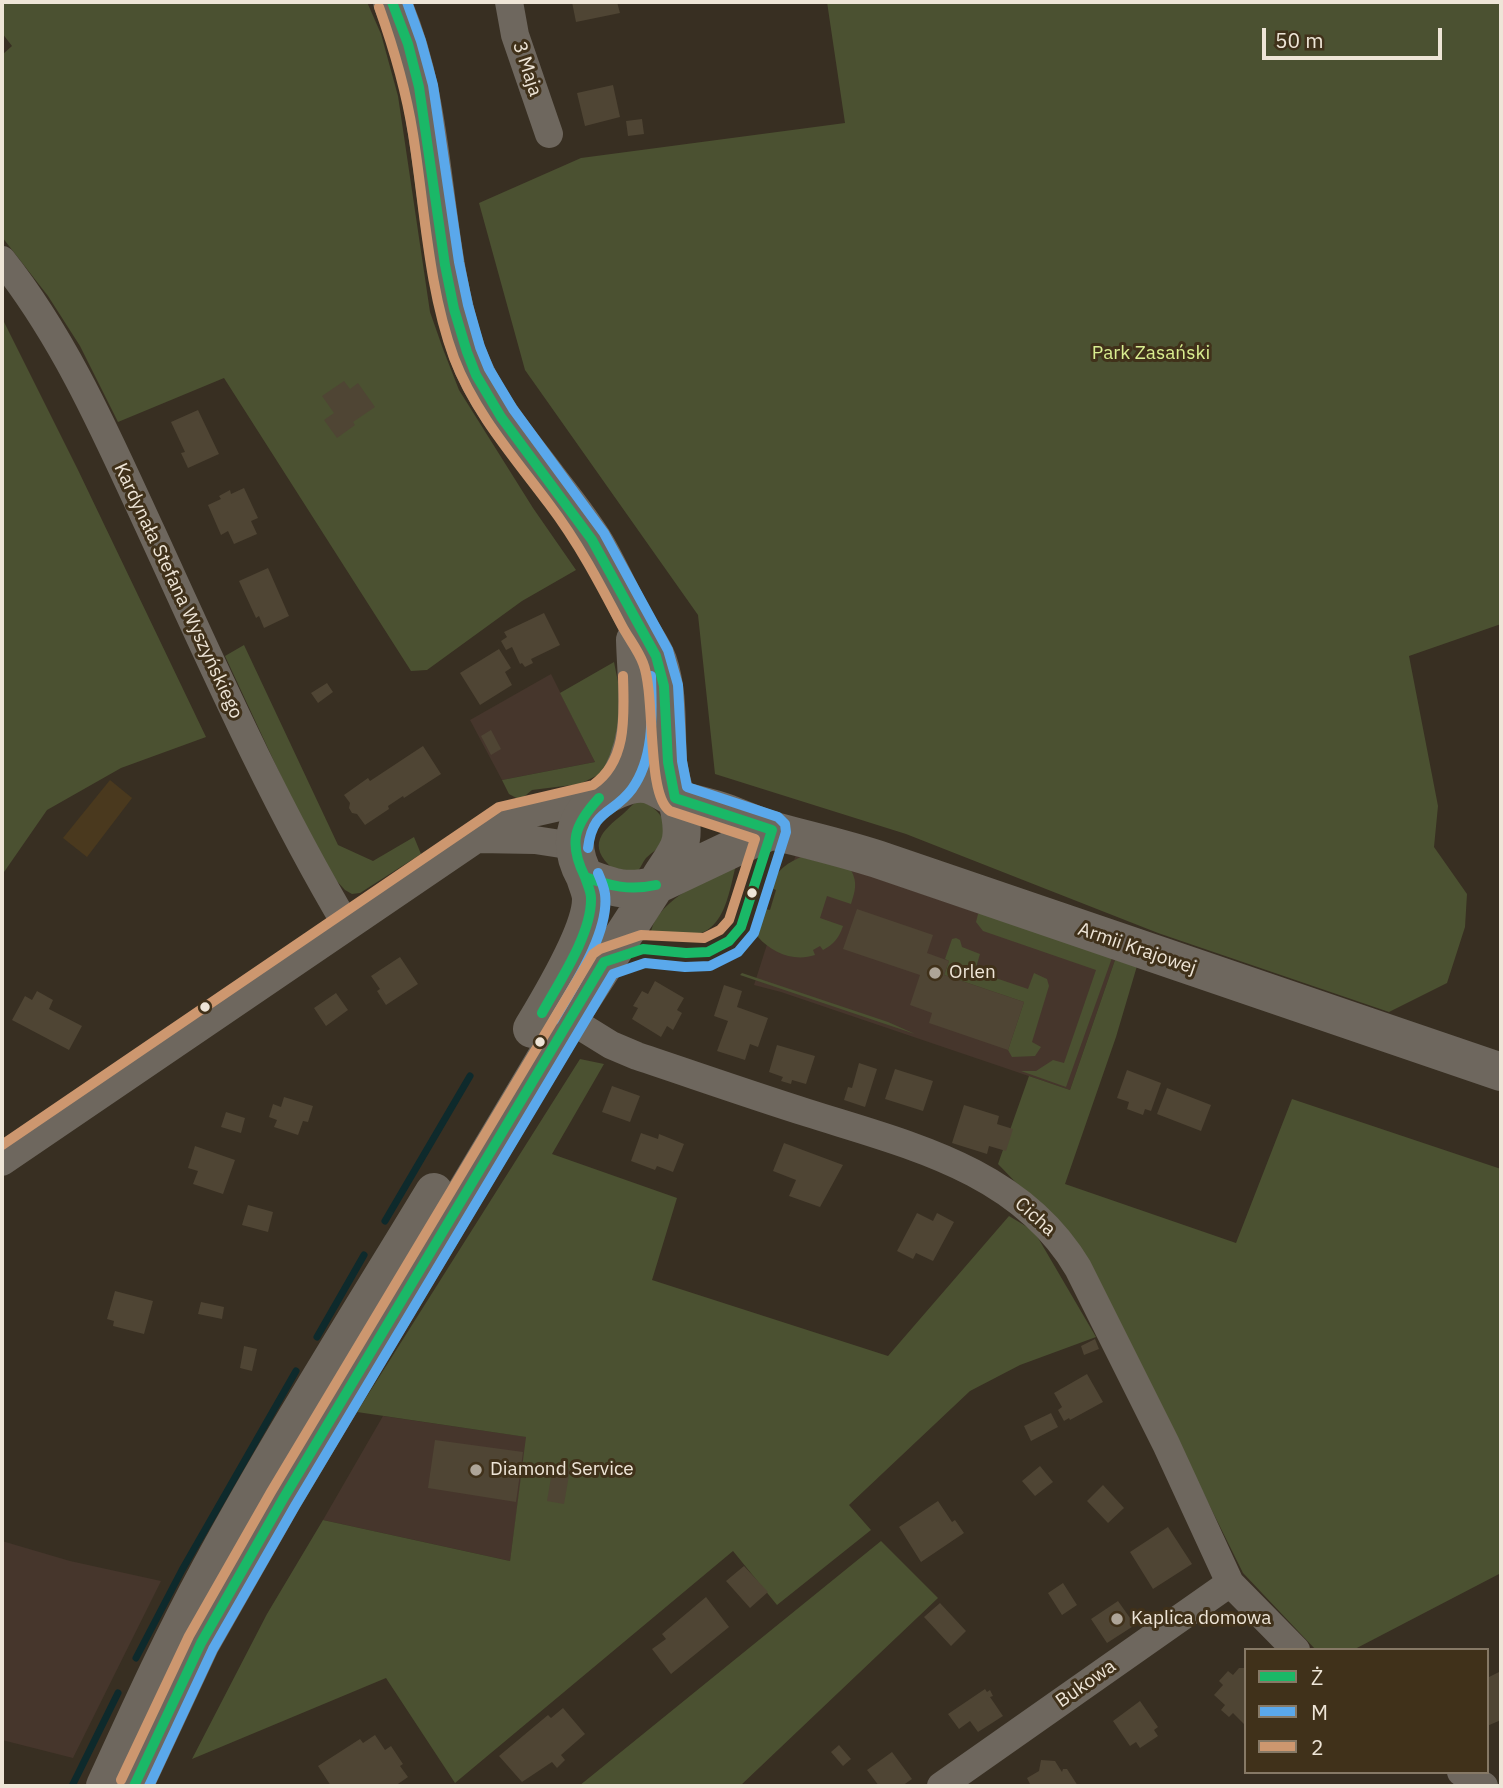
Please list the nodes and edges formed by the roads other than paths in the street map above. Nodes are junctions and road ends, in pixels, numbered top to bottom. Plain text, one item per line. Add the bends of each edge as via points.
1 (392, 2) edge
2 (509, 2) edge
3 (548, 134) dead end
4 (2, 260) edge
5 (635, 620) junction
6 (606, 795) junction
7 (674, 798) junction
8 (772, 830) junction
9 (478, 839) junction
10 (580, 862) junction
11 (656, 885) junction
12 (347, 926) junction
13 (569, 1019) junction
14 (1501, 1072) edge
15 (2, 1162) edge
16 (1230, 1583) junction
17 (1294, 1648) edge
18 (1464, 1774) edge
19 (128, 1784) edge
20 (941, 1786) edge
21 (1484, 1786) edge

1 - 5 main road via 418,76 446,271 468,354 507,425 595,544
2 - 3 street, 3 Maja via 515,35
4 - 12 street, Kardynała Stefana Wyszyńskiego via 64,351 246,738
5 - 6 main road via 638,717 634,747 625,772
5 - 7 main road via 657,660 663,682
6 - 7 main road via 632,784 662,789
6 - 9 street via 506,819
6 - 10 main road via 584,813 576,829
7 - 8 main road, Armii Krajowej
7 - 11 main road via 681,840
8 - 11 main road
8 - 14 main road, Armii Krajowej via 877,859
9 - 10 street via 535,839
9 - 12 street
10 - 11 main road via 624,890
10 - 19 main road via 591,897 589,914 558,985 208,1572 150,1686
11 - 13 main road
12 - 15 street
13 - 16 street, Cicha via 637,1056 937,1155 990,1181 1028,1209 1064,1245 1078,1268
13 - 19 main road via 283,1499
16 - 17 street, Cicha
16 - 20 street, Bukowa
18 - 21 street

